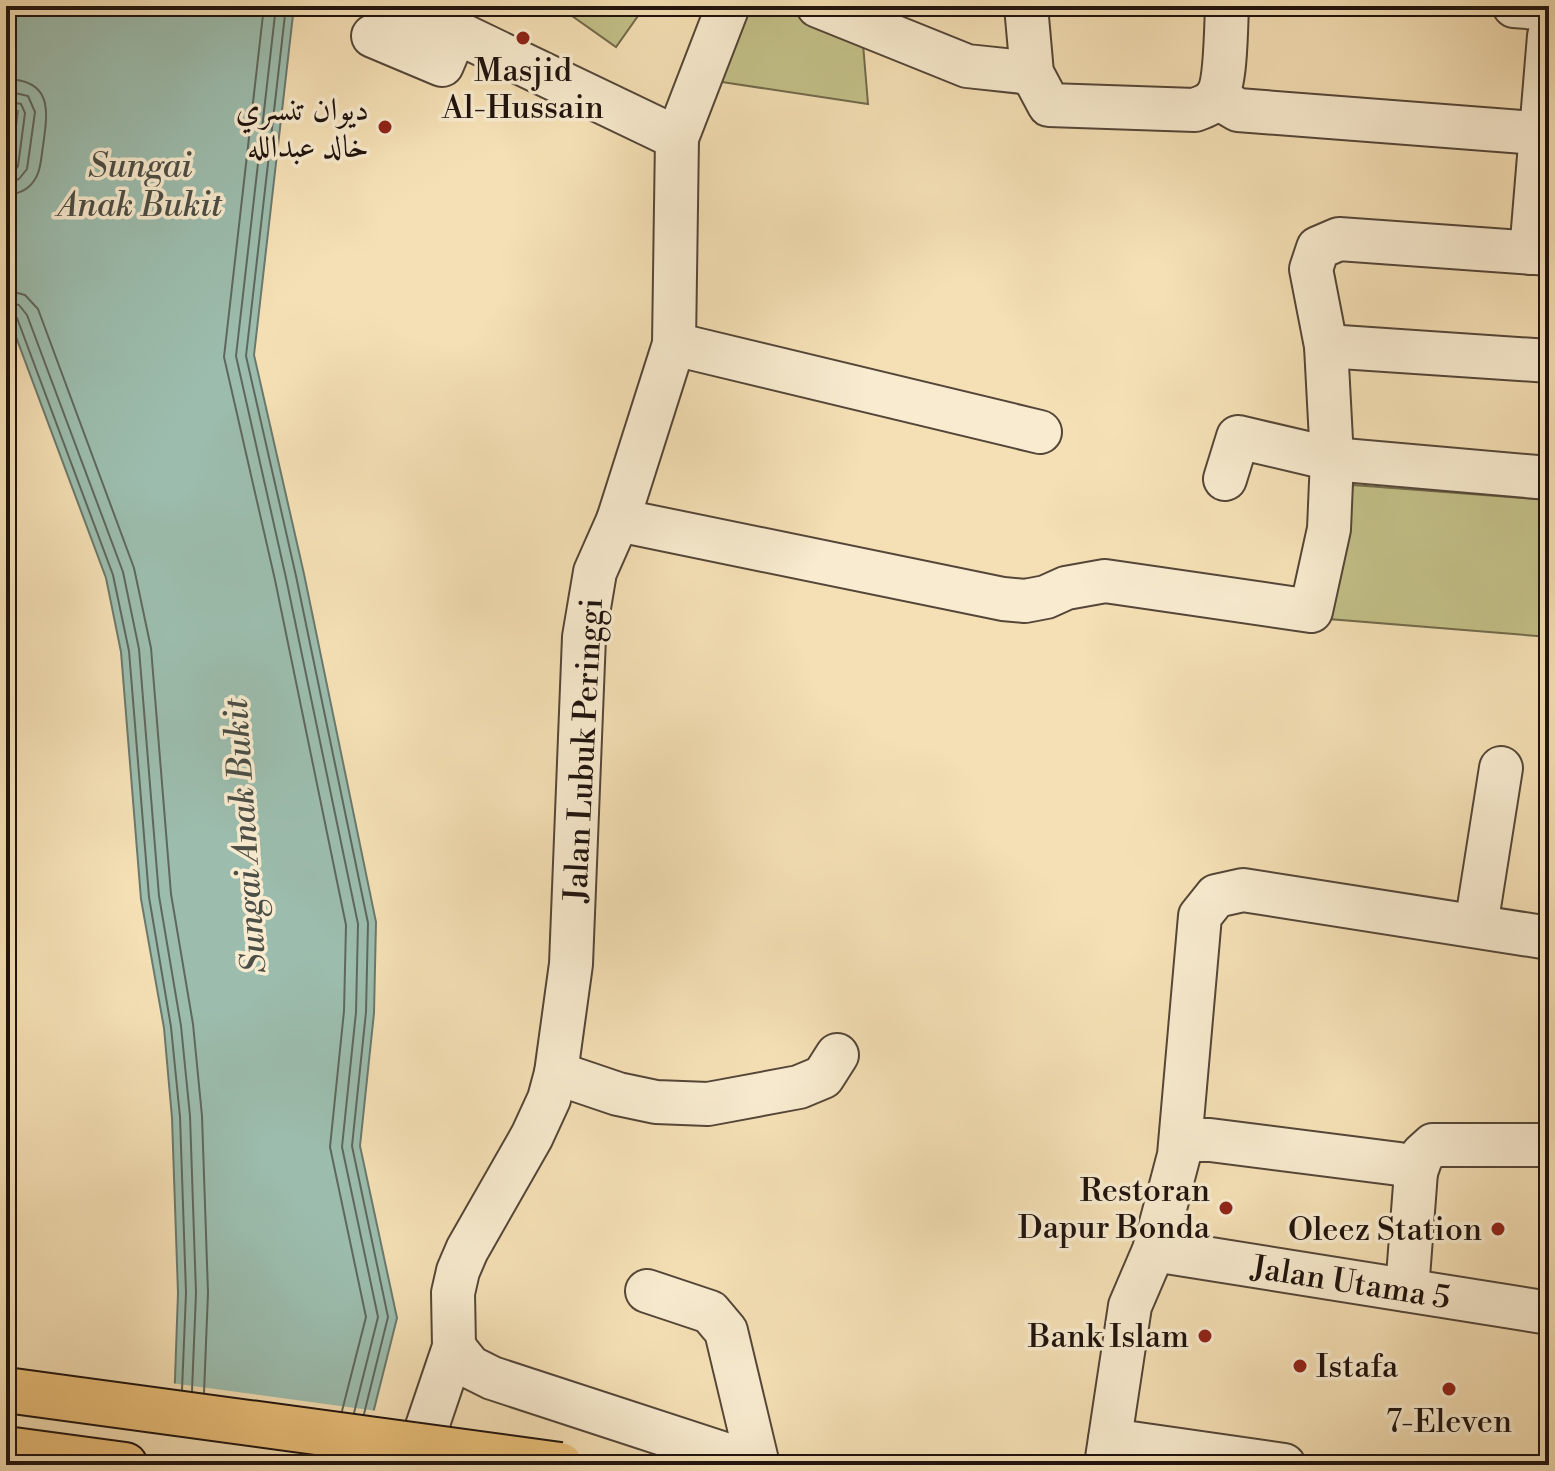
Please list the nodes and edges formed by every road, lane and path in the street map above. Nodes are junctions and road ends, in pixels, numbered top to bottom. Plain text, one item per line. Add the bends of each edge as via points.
1 (728, 6) edge
2 (818, 6) edge
3 (1026, 6) edge
4 (1227, 6) edge
5 (1514, 6) edge
6 (1549, 9) edge
7 (387, 21) edge
8 (1549, 36) edge
9 (1041, 89) junction
10 (1216, 97) junction
11 (1544, 133) edge
12 (677, 138) junction
13 (1540, 254) edge
14 (674, 344) junction
15 (1326, 346) junction
16 (1549, 361) edge
17 (1040, 432) dead end
18 (1332, 459) junction
19 (1549, 478) edge
20 (1225, 479) dead end
21 (618, 520) junction
22 (1501, 768) dead end
23 (1476, 926) junction
24 (1549, 938) edge
25 (837, 1055) dead end
26 (556, 1073) junction
27 (1181, 1140) junction
28 (1549, 1145) edge
29 (1416, 1172) junction
30 (1154, 1250) junction
31 (1407, 1290) junction
32 (647, 1291) dead end
33 (1549, 1313) edge
34 (454, 1347) junction
35 (6, 1390) edge
36 (6, 1449) edge
37 (1108, 1453) edge
38 (125, 1465) edge
39 (414, 1465) edge
40 (560, 1465) edge
41 (758, 1465) edge
42 (1284, 1465) edge

1 - 12 street, Jalan Lubuk Peringgi
2 - 9 street via 967,66
3 - 9 street
4 - 10 street
5 - 6 street
7 - 12 street via 442,65 456,32
8 - 11 street
9 - 10 street via 1195,110
10 - 11 street via 1238,110
11 - 13 street
12 - 14 street, Jalan Lubuk Peringgi
13 - 15 street via 1339,239 1318,248 1311,269
14 - 17 street
14 - 21 street, Jalan Lubuk Peringgi
15 - 16 street
15 - 18 street
18 - 19 street
18 - 20 street via 1238,437
18 - 21 street via 1329,529 1311,611 1105,581 1035,599 1003,599
21 - 26 street, Jalan Lubuk Peringgi via 595,572 584,637 571,964
22 - 23 street
23 - 24 street
23 - 27 street via 1243,890 1216,896 1200,916
25 - 26 street via 823,1077 799,1087 708,1104 656,1102
26 - 34 street, Jalan Lubuk Peringgi via 532,1136 458,1271
27 - 29 street via 1399,1164
27 - 30 street
28 - 29 street via 1433,1145
29 - 31 street
30 - 31 street, Jalan Utama 5
30 - 37 street via 1130,1306
31 - 33 street, Jalan Utama 5
32 - 41 street via 710,1312 726,1331
34 - 39 street, Jalan Lubuk Peringgi
34 - 41 street via 470,1367 492,1378
35 - 40 main road, bridge
36 - 38 main road
37 - 42 street

